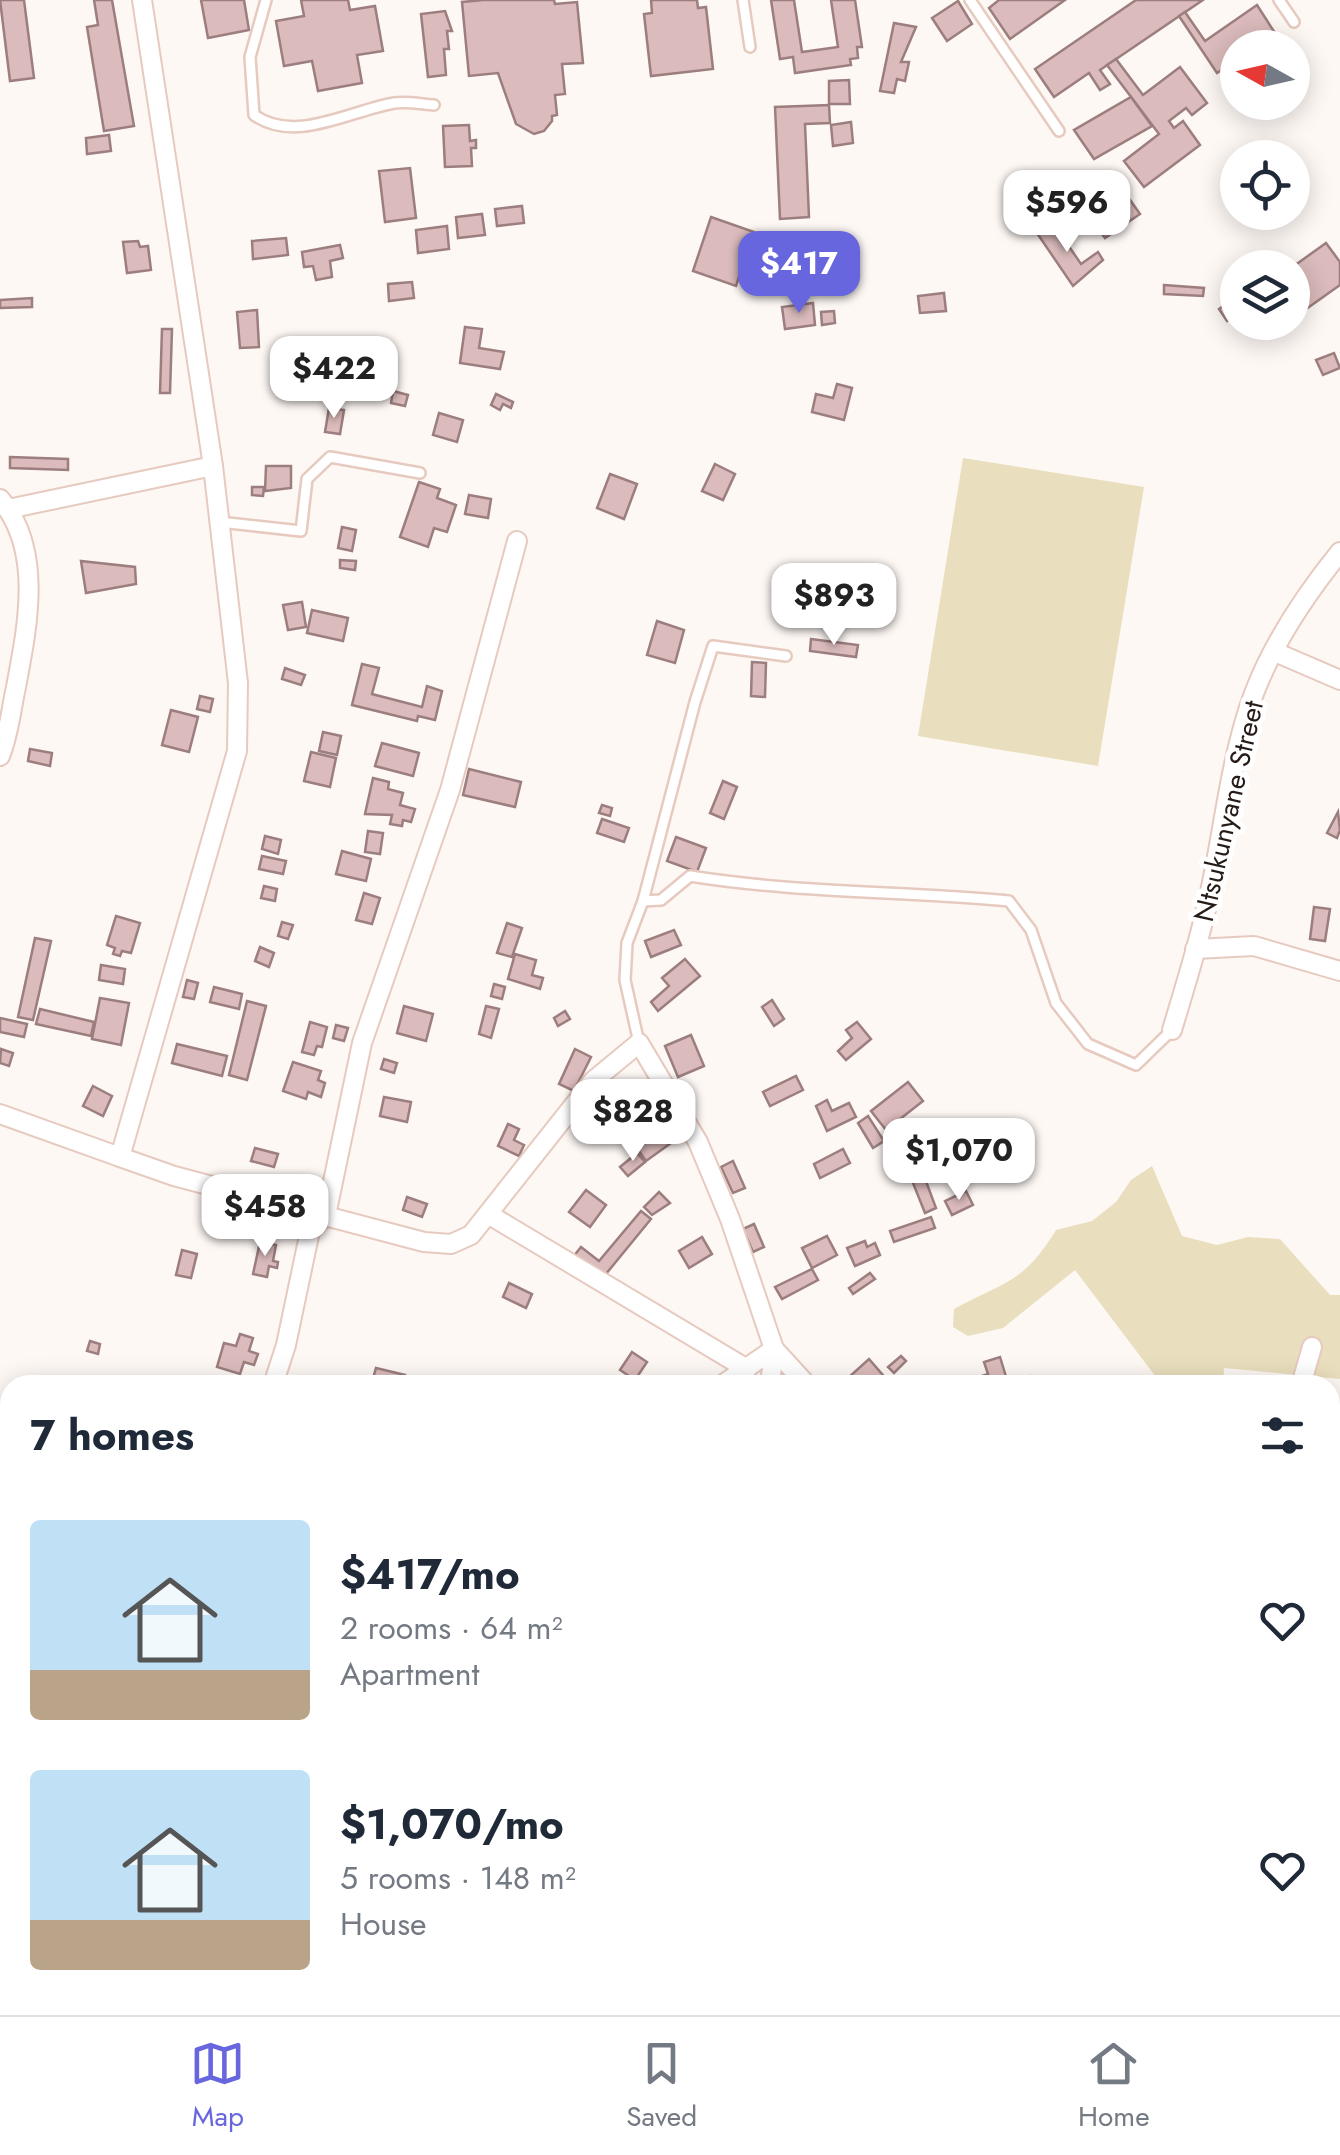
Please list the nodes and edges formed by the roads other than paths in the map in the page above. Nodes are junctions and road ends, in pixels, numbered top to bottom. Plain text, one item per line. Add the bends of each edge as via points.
1 (142, 0) edge
2 (266, 0) edge
3 (743, 0) edge
4 (970, 0) edge
5 (1279, 0) edge
6 (1294, 22) dead end
7 (750, 47) dead end
8 (434, 105) dead end
9 (1059, 130) dead end
10 (214, 466) junction
11 (420, 472) dead end
12 (4, 504) edge
13 (219, 522) junction
14 (517, 541) dead end
15 (1340, 552) edge
16 (1275, 652) junction
17 (786, 656) dead end
18 (1340, 680) edge
19 (0, 756) edge
20 (643, 902) junction
21 (1195, 949) junction
22 (1340, 970) edge
23 (1172, 1030) joint
24 (640, 1043) junction
25 (0, 1114) edge
26 (120, 1157) junction
27 (488, 1214) junction
28 (326, 1215) junction
29 (1312, 1348) dead end
30 (774, 1349) junction
31 (747, 1368) junction
32 (276, 1375) edge
33 (737, 1375) edge
34 (771, 1375) edge
35 (799, 1375) edge
36 (1304, 1375) edge

1 - 10 street
2 - 8 lane via 250,56 254,114 270,126 306,126 398,102
3 - 7 lane
4 - 9 lane
5 - 6 lane
10 - 12 street
10 - 13 street
11 - 13 lane via 330,457 308,479 301,531
12 - 19 street via 29,566 28,626
13 - 26 street via 238,683 236,751
14 - 28 street via 450,790 362,1043
15 - 16 street, Ntsukunyane Street
16 - 18 street
16 - 21 street, Ntsukunyane Street via 1234,760
17 - 20 lane via 714,646
20 - 23 lane via 661,900 690,876 753,886 1009,901 1031,930 1056,1003 1088,1044 1136,1065
20 - 24 lane via 627,943 625,980
21 - 22 street via 1254,946
21 - 23 street, Ntsukunyane Street
24 - 27 street via 592,1081
24 - 30 street via 698,1142
25 - 26 street
26 - 28 street
27 - 28 street via 471,1235 451,1244
27 - 31 street
28 - 32 street via 310,1231
29 - 36 street
30 - 31 street
30 - 34 street
30 - 35 street
31 - 33 street

